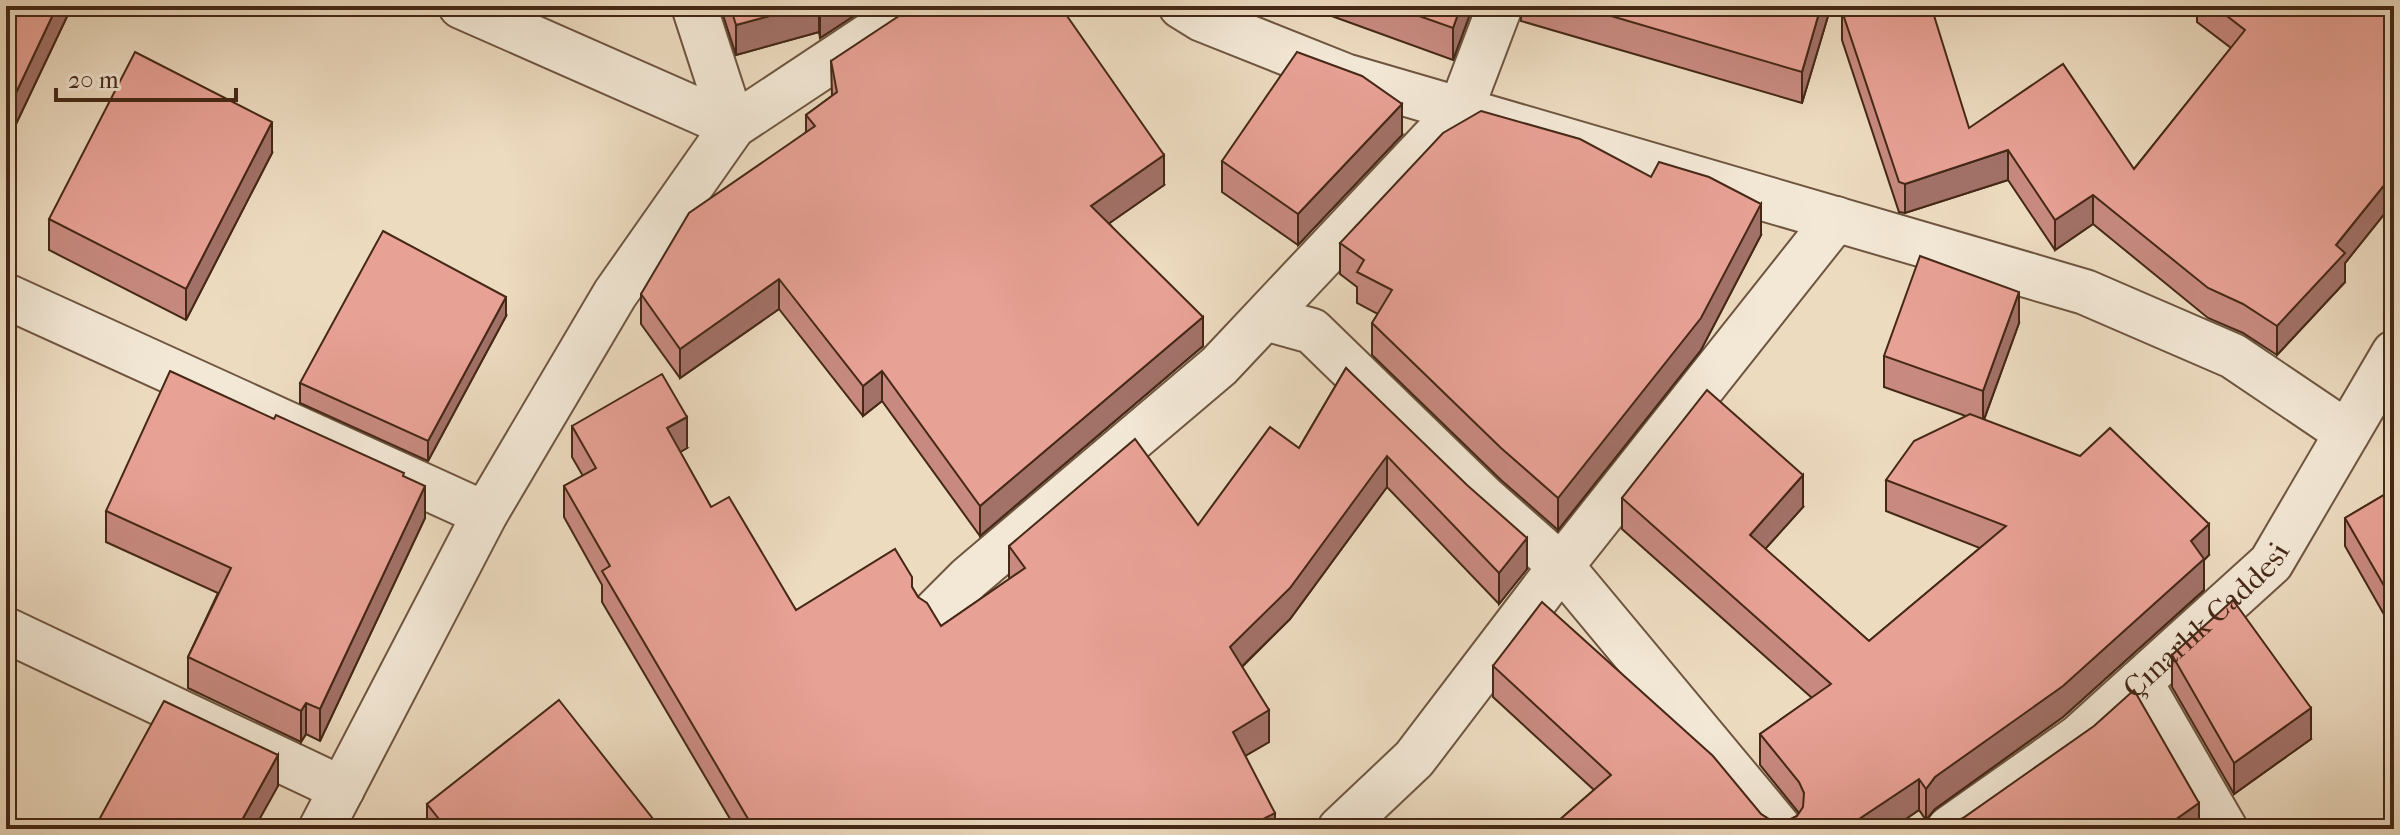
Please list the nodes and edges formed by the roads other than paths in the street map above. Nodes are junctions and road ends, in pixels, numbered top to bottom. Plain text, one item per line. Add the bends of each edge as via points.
1 (461, 6) edge
2 (694, 6) edge
3 (914, 6) edge
4 (1500, 6) edge
5 (1191, 9) edge
6 (1461, 109) junction
7 (733, 126) junction
8 (1836, 219) junction
9 (6, 296) edge
10 (1265, 318) junction
11 (2394, 353) edge
12 (2347, 433) junction
13 (485, 514) junction
14 (1561, 566) junction
15 (936, 611) edge
16 (6, 630) edge
17 (2140, 682) junction
18 (342, 789) junction
19 (321, 829) edge
20 (1340, 829) edge
21 (1780, 829) edge
22 (1949, 829) edge
23 (2225, 829) edge

1 - 7 street
2 - 7 street
3 - 7 street
4 - 6 street
5 - 6 street via 1345,76
6 - 8 street
6 - 10 street
7 - 13 street via 615,294
8 - 12 street via 2085,292 2233,356
8 - 14 street
9 - 13 street
10 - 14 street via 1312,331
10 - 15 street via 1219,366
11 - 12 street, Çınarlık Caddesi
12 - 17 street, Çınarlık Caddesi via 2271,563
13 - 18 street
14 - 20 street via 1414,759
14 - 21 street
16 - 18 street
17 - 22 street, Çınarlık Caddesi via 2079,737
17 - 23 street
18 - 19 street

